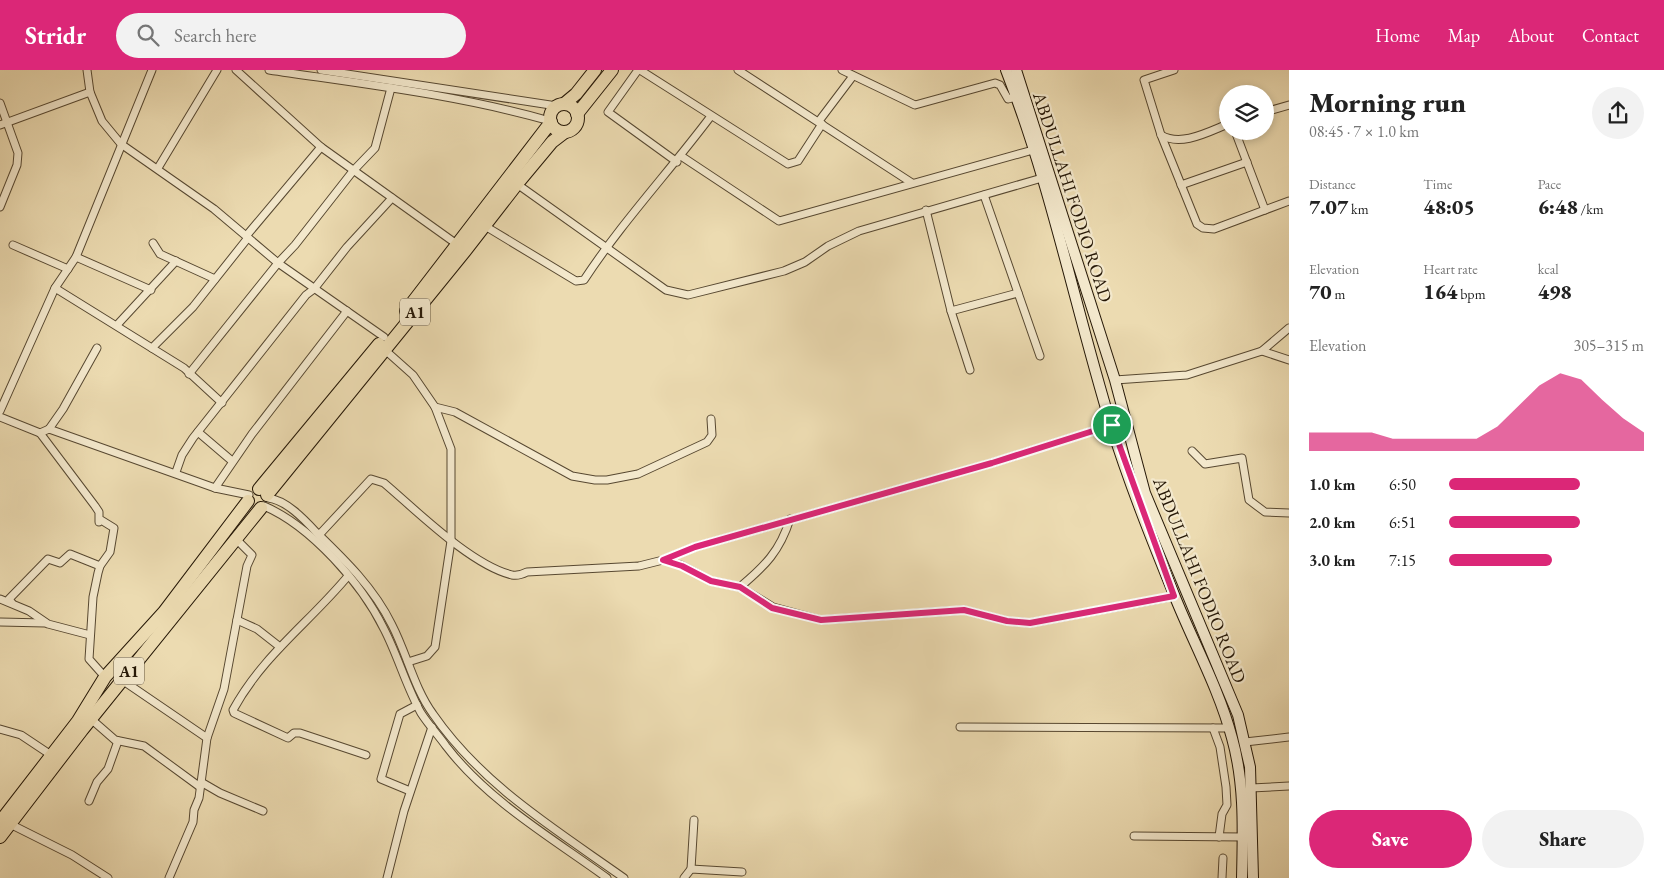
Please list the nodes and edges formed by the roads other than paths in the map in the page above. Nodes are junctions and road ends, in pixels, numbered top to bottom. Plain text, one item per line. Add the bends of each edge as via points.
1 (87, 70) edge
2 (152, 70) edge
3 (217, 70) edge
4 (236, 70) edge
5 (269, 70) edge
6 (321, 70) edge
7 (594, 70) edge
8 (612, 70) edge
9 (639, 70) edge
10 (738, 70) edge
11 (842, 70) edge
12 (1006, 70) edge
13 (1016, 70) edge
14 (1174, 70) edge
15 (747, 72) edge
16 (361, 73) edge
17 (853, 76) junction
18 (392, 88) junction
19 (90, 92) junction
20 (1016, 97) junction
21 (0, 103) edge
22 (560, 105) junction
23 (1289, 106) edge
24 (134, 110) dead end
25 (1274, 110) edge
26 (578, 114) junction
27 (711, 116) junction
28 (550, 122) junction
29 (4, 123) edge
30 (820, 123) junction
31 (1219, 127) edge
32 (565, 132) junction
33 (1161, 135) junction
34 (1238, 140) edge
35 (121, 144) junction
36 (321, 147) junction
37 (1033, 150) junction
38 (679, 159) junction
39 (1247, 162) junction
40 (158, 168) junction
41 (353, 172) junction
42 (1042, 178) junction
43 (912, 183) junction
44 (517, 184) junction
45 (1180, 185) junction
46 (984, 195) junction
47 (392, 198) junction
48 (1289, 200) edge
49 (0, 207) edge
50 (926, 210) junction
51 (1265, 210) junction
52 (484, 226) junction
53 (247, 235) junction
54 (153, 243) dead end
55 (13, 245) dead end
56 (458, 245) junction
57 (606, 247) junction
58 (76, 254) junction
59 (176, 262) junction
60 (278, 263) junction
61 (68, 270) junction
62 (215, 279) junction
63 (55, 288) junction
64 (314, 289) junction
65 (152, 290) junction
66 (1018, 293) junction
67 (347, 311) junction
68 (951, 311) junction
69 (117, 325) junction
70 (1289, 328) edge
71 (385, 344) junction
72 (97, 348) dead end
73 (152, 348) junction
74 (1262, 351) junction
75 (1040, 356) dead end
76 (1289, 360) edge
77 (970, 370) dead end
78 (190, 374) junction
79 (1115, 380) junction
80 (222, 403) junction
81 (435, 407) junction
82 (1, 415) edge
83 (711, 419) dead end
84 (1112, 425) junction
85 (0, 426) edge
86 (49, 429) junction
87 (198, 432) junction
88 (40, 433) junction
89 (1192, 451) dead end
90 (232, 461) junction
91 (176, 472) junction
92 (215, 488) junction
93 (259, 499) junction
94 (1289, 513) edge
95 (790, 520) junction
96 (319, 535) junction
97 (234, 538) junction
98 (452, 541) junction
99 (663, 560) junction
100 (100, 566) junction
101 (348, 576) junction
102 (740, 587) junction
103 (1174, 596) junction
104 (0, 599) edge
105 (12, 603) junction
106 (237, 620) junction
107 (0, 622) edge
108 (45, 623) junction
109 (90, 635) junction
110 (280, 647) junction
111 (408, 662) junction
112 (105, 677) junction
113 (122, 680) junction
114 (417, 705) junction
115 (90, 719) junction
116 (432, 727) junction
117 (960, 727) dead end
118 (1213, 728) junction
119 (1228, 728) junction
120 (0, 729) edge
121 (207, 738) junction
122 (1289, 738) edge
123 (118, 741) junction
124 (1245, 742) junction
125 (51, 755) junction
126 (366, 756) dead end
127 (200, 784) junction
128 (1289, 786) edge
129 (1251, 788) junction
130 (410, 791) junction
131 (89, 801) dead end
132 (263, 811) dead end
133 (4, 819) edge
134 (694, 820) dead end
135 (1134, 836) dead end
136 (0, 837) edge
137 (1220, 837) junction
138 (1243, 837) junction
139 (1223, 858) dead end
140 (691, 869) junction
141 (742, 872) dead end
142 (108, 878) edge
143 (169, 878) edge
144 (387, 878) edge
145 (607, 878) edge
146 (624, 878) edge
147 (684, 878) edge
148 (1222, 878) edge
149 (1242, 878) edge
150 (1253, 878) edge

1 - 19 street
2 - 35 street
3 - 40 street
4 - 36 street
5 - 18 street
6 - 16 street
7 - 22 highway via 576,94
8 - 26 highway
9 - 27 street
9 - 38 street via 608,112
10 - 15 street
11 - 17 street
12 - 20 main road, ABDULLAHI FODIO ROAD
13 - 79 main road, ABDULLAHI FODIO ROAD
14 - 33 street via 1144,80
15 - 30 street
16 - 22 street
17 - 20 street via 915,105 996,83 1008,99
17 - 30 street
18 - 28 street via 528,114
18 - 41 street via 375,148
19 - 29 street
19 - 35 street via 102,121
20 - 37 main road, ABDULLAHI FODIO ROAD
21 - 29 street
22 - 26 highway via 572,107
22 - 28 highway via 551,112
23 - 25 street
24 - 58 street
26 - 32 highway via 576,124
27 - 30 street via 788,164 798,161
27 - 38 street
28 - 32 highway
28 - 56 highway, A1
29 - 49 street via 18,153 17,165
30 - 43 street
31 - 33 street via 1177,140
32 - 44 highway, A1 via 552,142
33 - 45 street
34 - 39 street
35 - 40 street
35 - 58 street
36 - 41 street
36 - 53 street
37 - 42 main road, ABDULLAHI FODIO ROAD
37 - 43 street
38 - 43 street via 780,221
38 - 57 street
39 - 45 street
39 - 51 street
40 - 53 street
41 - 47 street
41 - 60 street
42 - 46 street
42 - 84 main road, ABDULLAHI FODIO ROAD
44 - 52 highway, A1
44 - 57 street
45 - 51 street via 1195,221 1206,229
46 - 50 street
46 - 66 street
47 - 56 street
47 - 64 street
48 - 51 street
50 - 57 street via 859,230 795,268 688,295 666,290
50 - 68 street
52 - 57 street via 576,281 584,280
52 - 71 highway, A1
53 - 60 street
53 - 62 street via 247,240
54 - 59 street via 160,254
55 - 61 street
56 - 71 highway, A1
58 - 61 street
58 - 65 street
59 - 62 street
59 - 65 street
60 - 64 street
60 - 78 street
61 - 63 street
62 - 73 street
63 - 69 street
63 - 82 street
64 - 67 street
64 - 80 street
65 - 69 street
66 - 68 street
66 - 75 street
67 - 71 street
67 - 90 street
68 - 77 street
69 - 73 street
70 - 74 street
71 - 81 street
71 - 93 highway, A1
72 - 86 street
73 - 78 street
74 - 76 street
74 - 79 street via 1187,376
78 - 80 street
79 - 124 main road, ABDULLAHI FODIO ROAD via 1145,493 1238,715
80 - 87 street
81 - 83 street via 455,412 572,476 595,480 638,474 707,442 712,435
81 - 98 street via 451,449
82 - 85 street
82 - 88 street
84 - 95 street
84 - 103 main road, ABDULLAHI FODIO ROAD
86 - 88 street
86 - 91 street
87 - 90 street
87 - 91 street via 182,455
88 - 100 street via 99,512 99,522 102,520 114,528 110,552
89 - 94 street via 1205,464 1242,458 1248,500 1265,512
90 - 92 street
91 - 92 street
92 - 93 street
93 - 96 street via 280,502
93 - 97 highway, A1
93 - 101 street via 299,528
93 - 112 highway, A1
95 - 99 street via 695,547
95 - 102 street via 784,538 766,566
96 - 98 street via 371,479 376,479
96 - 111 street via 369,588 389,619
97 - 106 street via 252,555
97 - 113 highway, A1
98 - 99 street via 514,576 527,572 639,566
98 - 111 street via 436,647 427,656
99 - 102 street via 711,581
100 - 105 street via 70,554 60,563 48,558 9,599
100 - 109 street
101 - 110 street
101 - 114 street via 379,618
102 - 103 street via 772,608 821,620 964,610 1030,623
103 - 119 main road, ABDULLAHI FODIO ROAD via 1220,701
104 - 105 street
105 - 108 street
106 - 110 street via 257,629
106 - 121 street via 224,689
107 - 108 street
108 - 109 street
109 - 112 street via 88,659
110 - 126 street via 246,686 234,713 288,738 300,733
111 - 146 street via 432,713 482,773
112 - 125 highway, A1 via 78,721
113 - 115 highway, A1
113 - 121 street
114 - 116 street
114 - 130 street via 400,714 381,779
115 - 123 street
115 - 133 highway, A1
116 - 130 street
116 - 145 street via 486,788
117 - 118 street
118 - 119 street
118 - 137 street via 1220,747 1226,787 1227,805 1222,814
119 - 138 main road, ABDULLAHI FODIO ROAD via 1239,772
120 - 125 street via 21,735
121 - 127 street
122 - 124 street
123 - 127 street via 144,746
123 - 131 street via 108,769 97,782
124 - 129 main road, ABDULLAHI FODIO ROAD
125 - 133 highway, A1
127 - 132 street
127 - 143 street via 193,822
128 - 129 street
129 - 150 main road, ABDULLAHI FODIO ROAD
130 - 144 street
133 - 136 highway, A1
133 - 142 street
134 - 140 street
135 - 137 street
137 - 138 street
138 - 149 main road, ABDULLAHI FODIO ROAD
139 - 148 street
140 - 141 street
140 - 147 street

